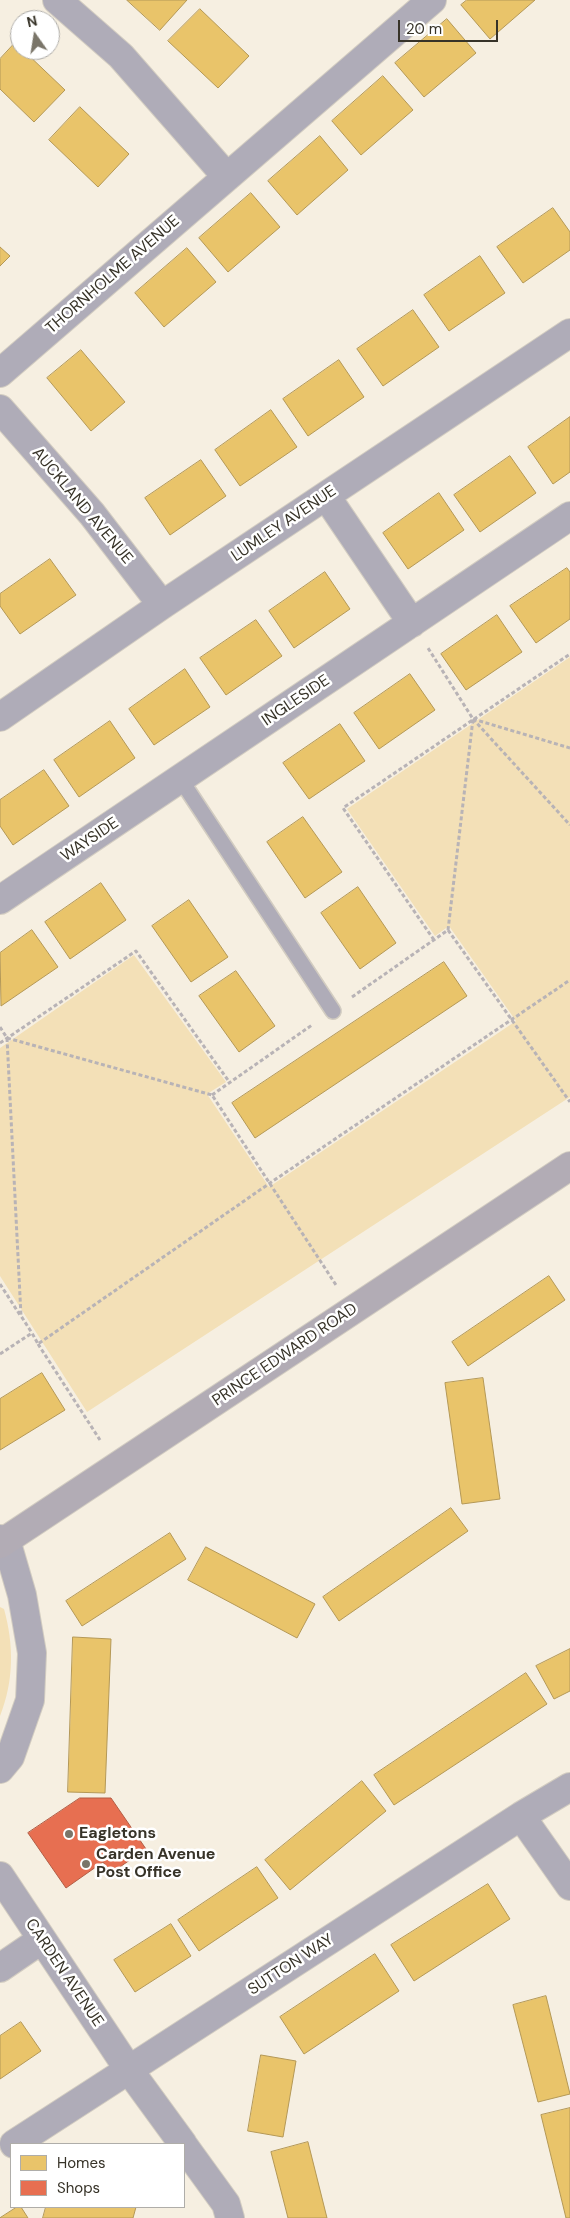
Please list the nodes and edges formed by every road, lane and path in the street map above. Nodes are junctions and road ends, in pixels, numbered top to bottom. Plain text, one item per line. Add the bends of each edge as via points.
1 (57, 0) edge
2 (432, 0) edge
3 (227, 177) junction
4 (570, 333) edge
5 (0, 372) edge
6 (0, 409) edge
7 (326, 496) junction
8 (570, 516) edge
9 (162, 606) junction
10 (412, 623) junction
11 (570, 654) edge
12 (0, 718) edge
13 (473, 719) junction
14 (570, 748) edge
15 (181, 780) junction
16 (570, 825) edge
17 (0, 900) edge
18 (448, 930) junction
19 (434, 940) junction
20 (570, 980) edge
21 (333, 1011) junction
22 (512, 1019) junction
23 (0, 1027) edge
24 (7, 1038) junction
25 (0, 1043) edge
26 (230, 1083) junction
27 (212, 1095) junction
28 (570, 1102) edge
29 (570, 1166) edge
30 (270, 1183) junction
31 (0, 1284) edge
32 (352, 1310) junction
33 (21, 1316) junction
34 (32, 1333) junction
35 (38, 1344) junction
36 (0, 1354) edge
37 (117, 1466) junction
38 (2, 1541) edge
39 (0, 1769) edge
40 (570, 1788) edge
41 (521, 1816) junction
42 (0, 1876) edge
43 (570, 1886) edge
44 (41, 1940) junction
45 (0, 1968) edge
46 (129, 2070) junction
47 (16, 2143) edge
48 (182, 2143) edge
49 (185, 2148) edge
50 (230, 2218) edge

1 - 3 street via 121,56
2 - 3 street, THORNHOLME AVENUE
3 - 5 street, THORNHOLME AVENUE
4 - 7 street, LUMLEY AVENUE
6 - 9 street, AUCKLAND AVENUE via 92,514
7 - 9 street, LUMLEY AVENUE
7 - 10 street
8 - 10 street, INGLESIDE
9 - 12 street, LUMLEY AVENUE
10 - 13 path
10 - 15 street, INGLESIDE
11 - 13 path
13 - 14 path
13 - 16 path
13 - 18 path
13 - 19 path via 343,808
15 - 17 street, WAYSIDE
15 - 21 lane
18 - 19 path
18 - 22 path
19 - 21 path
20 - 22 path
21 - 26 path
22 - 28 path
22 - 30 path
23 - 24 path
24 - 25 path
24 - 26 path via 136,951
24 - 27 path
24 - 33 path
26 - 27 path
27 - 30 path
29 - 32 main road, PRINCE EDWARD ROAD
30 - 32 path
30 - 35 path
31 - 33 path
32 - 37 main road, PRINCE EDWARD ROAD
33 - 34 path
34 - 35 path
34 - 36 path
35 - 37 path
37 - 38 main road, PRINCE EDWARD ROAD
38 - 39 street via 22,1596 32,1653 30,1700 10,1757
40 - 41 street, SUTTON WAY
41 - 43 street
41 - 46 street, SUTTON WAY
42 - 44 street, CARDEN AVENUE
44 - 45 street
44 - 46 street, CARDEN AVENUE
46 - 47 street, SUTTON WAY
46 - 48 street, CARDEN AVENUE
49 - 50 street, CARDEN AVENUE via 226,2204

